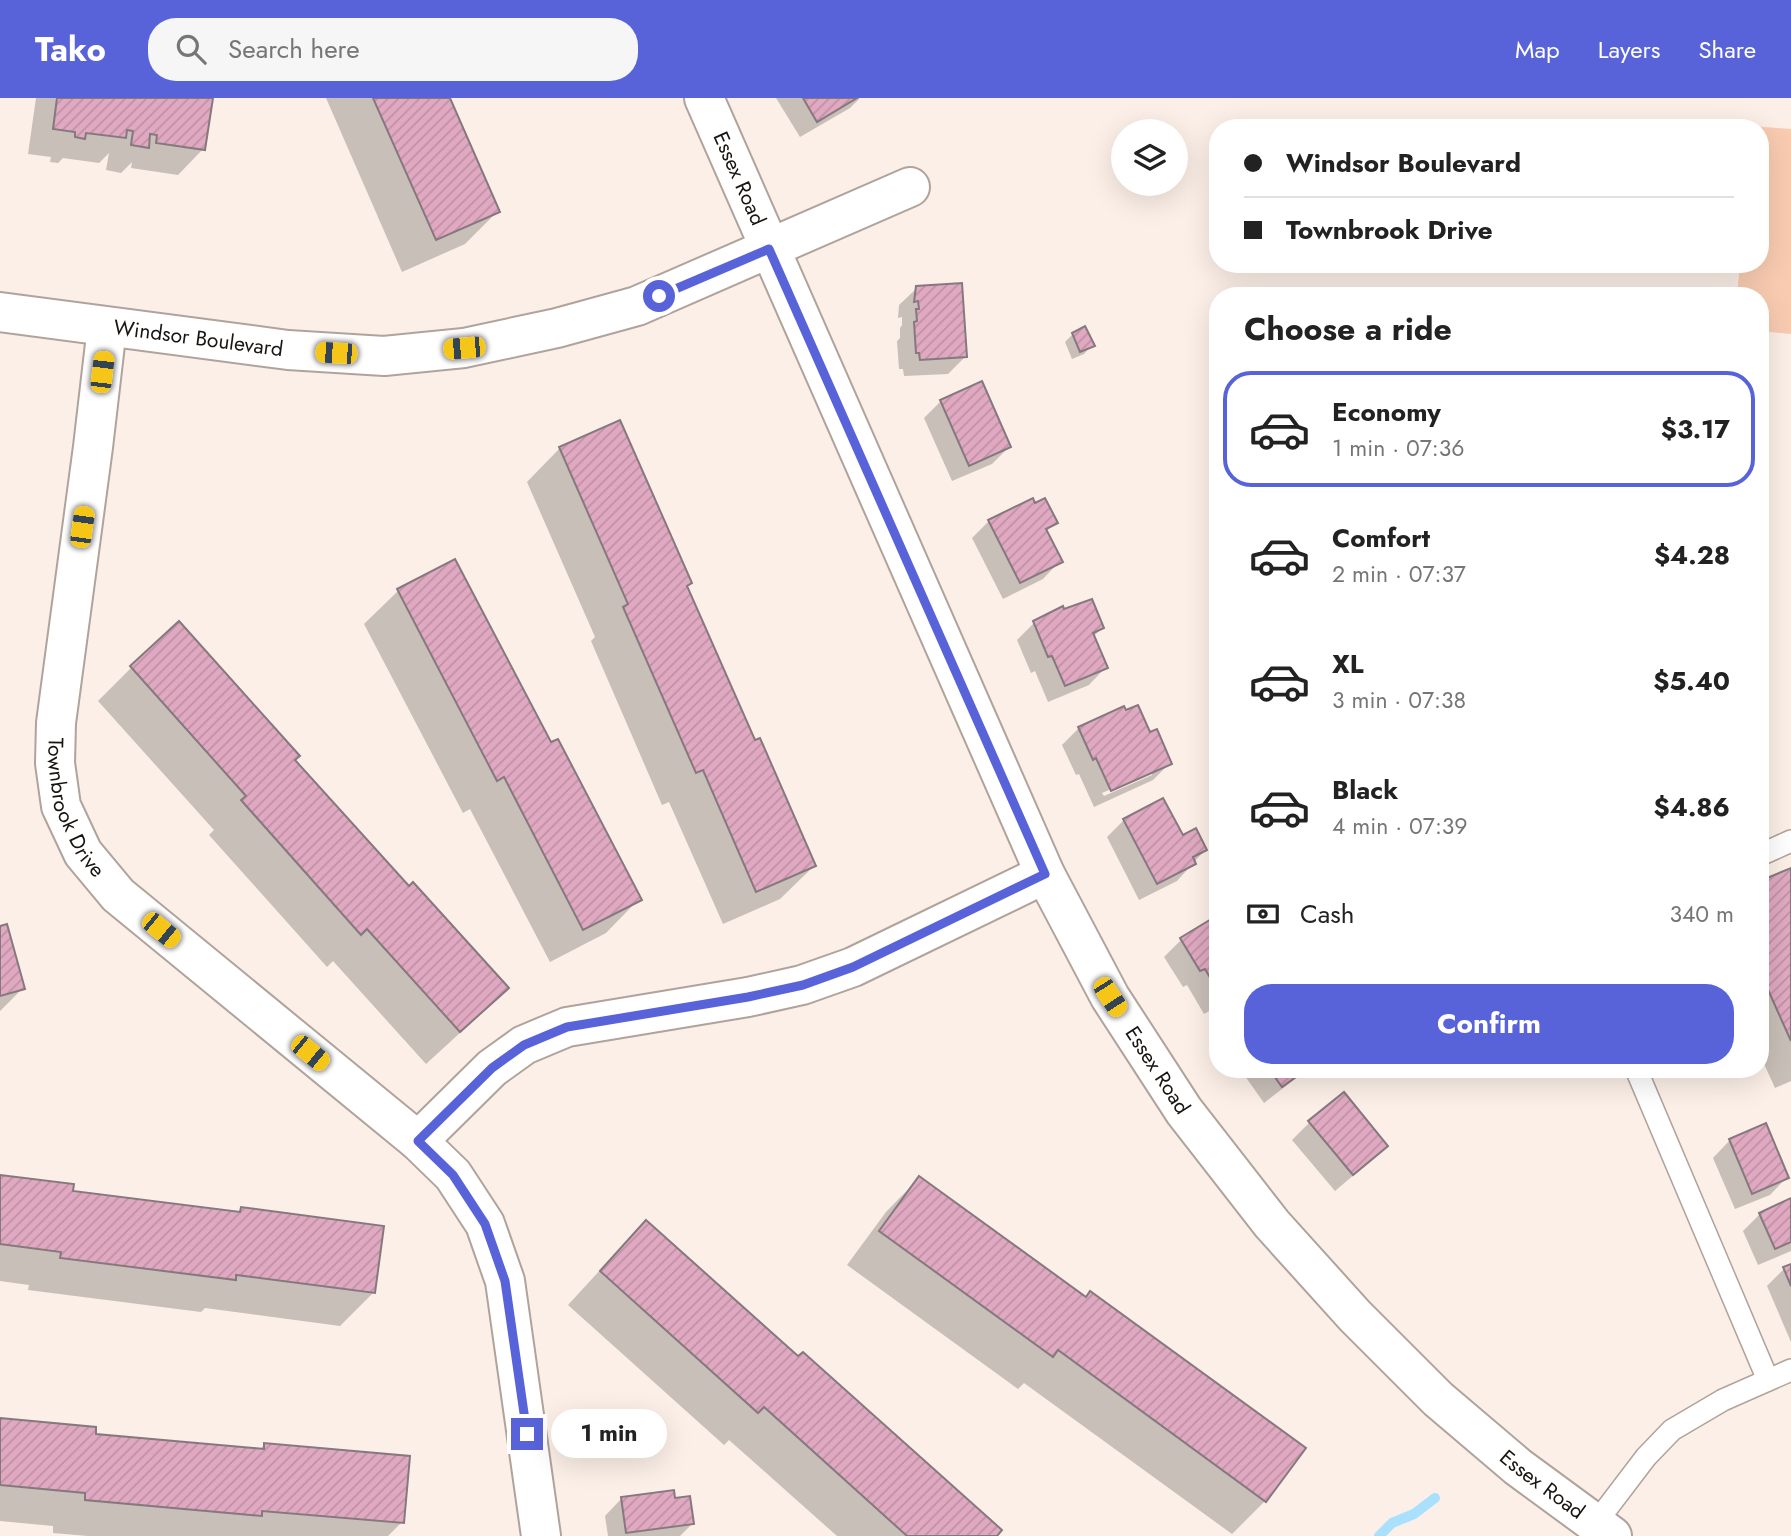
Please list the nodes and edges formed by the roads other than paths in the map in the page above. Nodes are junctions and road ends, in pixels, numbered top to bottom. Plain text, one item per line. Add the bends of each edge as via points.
1 (704, 98) edge
2 (910, 187) dead end
3 (769, 249) junction
4 (0, 312) edge
5 (107, 327) junction
6 (1791, 841) edge
7 (1769, 851) edge
8 (1045, 874) junction
9 (1640, 1078) edge
10 (418, 1141) junction
11 (1791, 1370) edge
12 (1768, 1380) junction
13 (1604, 1530) edge
14 (541, 1536) edge

1 - 3 street, Essex Road
2 - 3 street, Windsor Boulevard
3 - 5 street, Windsor Boulevard via 637,306 464,348 384,356 302,351
3 - 8 street, Essex Road
4 - 5 street, Windsor Boulevard
5 - 10 street, Townbrook Drive via 56,723 61,806 83,853 118,895
6 - 7 lane
8 - 10 street via 853,967 803,985 567,1027 524,1045 492,1068
8 - 13 street, Essex Road via 1110,997 1184,1111 1272,1224 1355,1317 1438,1399 1518,1467
9 - 12 lane
10 - 14 street, Townbrook Drive via 453,1175 485,1224 505,1281
11 - 12 lane
12 - 13 lane via 1672,1430 1646,1457

